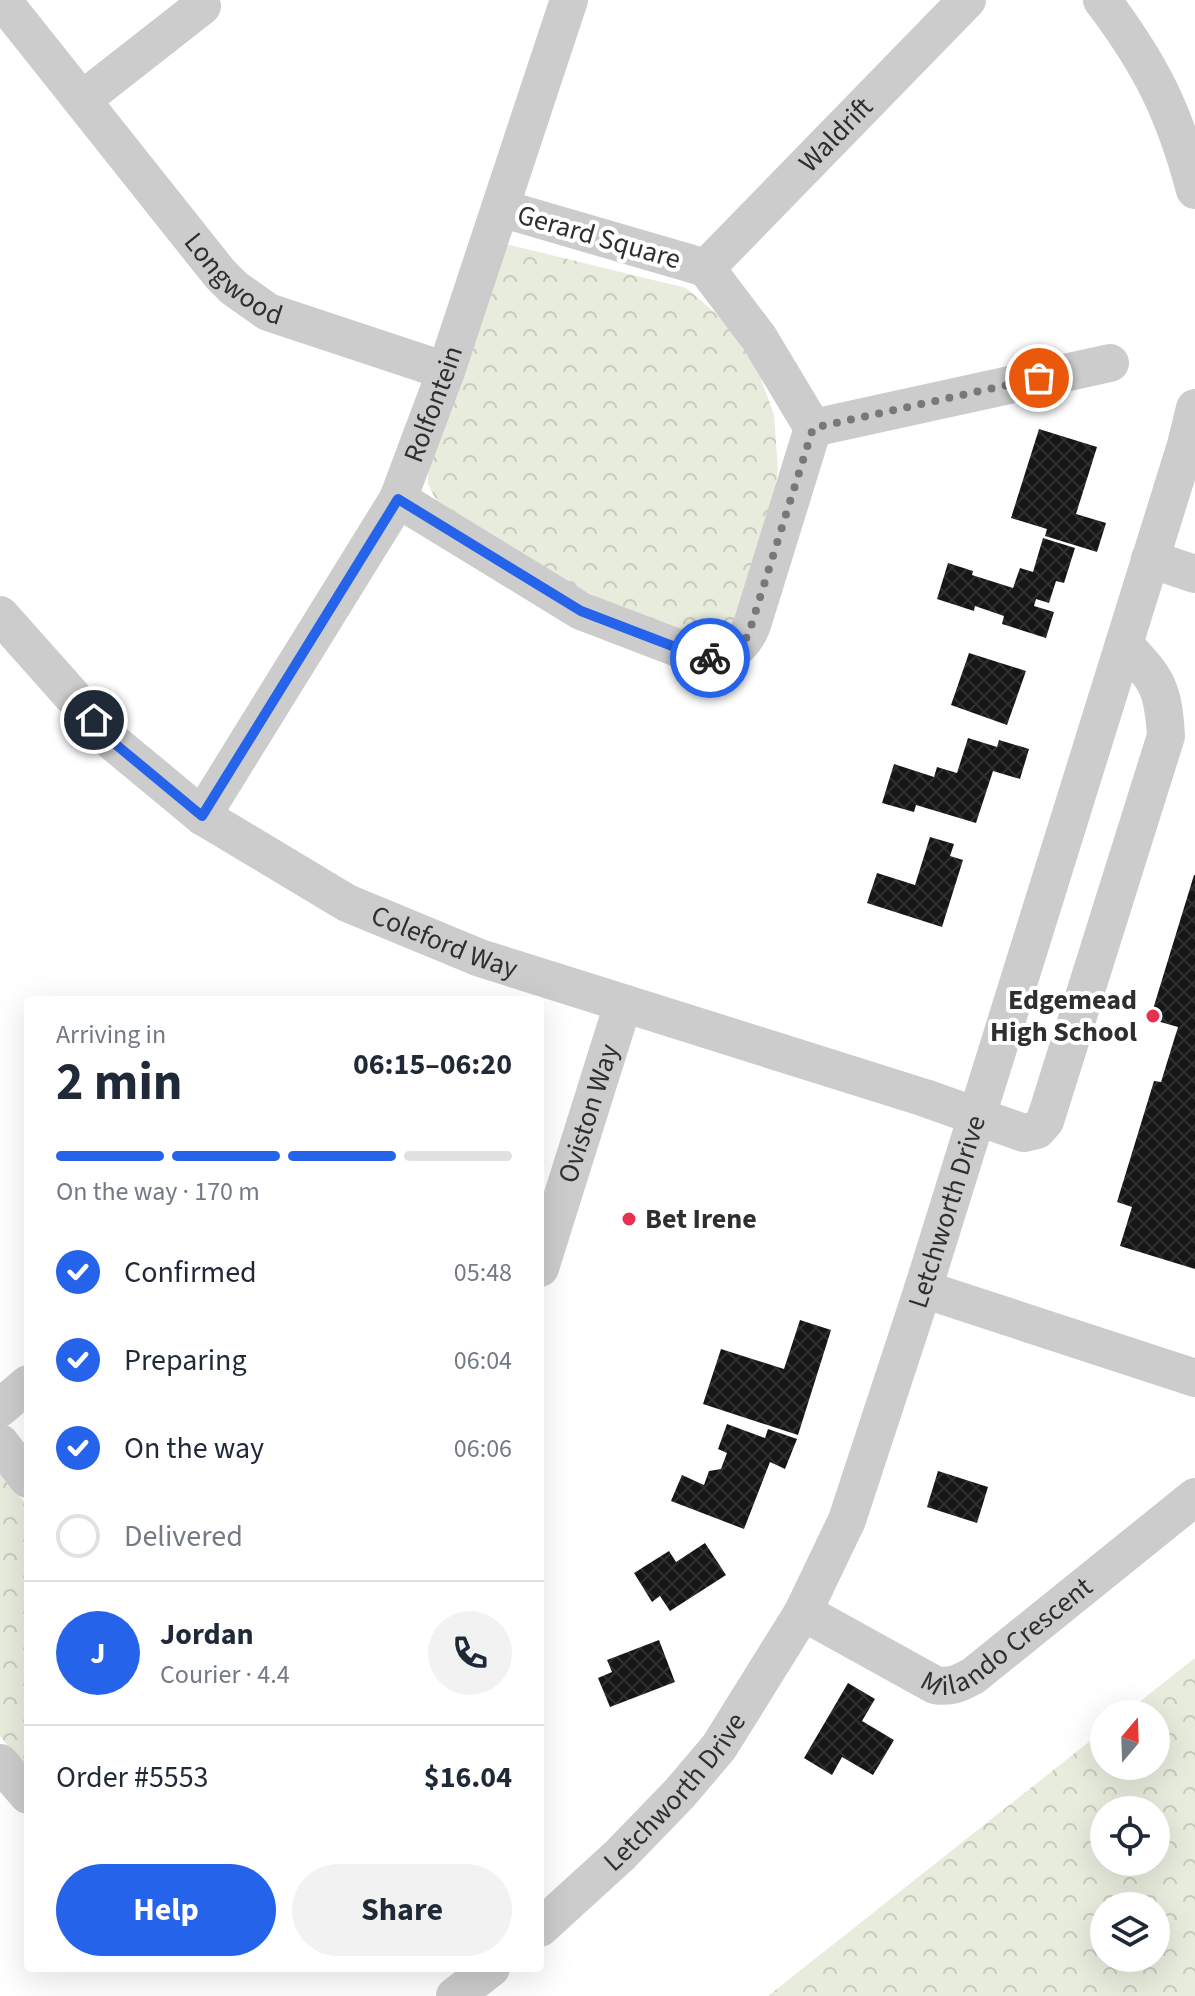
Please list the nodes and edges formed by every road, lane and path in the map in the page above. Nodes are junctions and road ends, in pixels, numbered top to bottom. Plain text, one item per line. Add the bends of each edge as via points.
1 (2, 0) edge
2 (569, 0) edge
3 (967, 0) edge
4 (1102, 0) edge
5 (202, 6) dead end
6 (82, 100) junction
7 (1195, 190) edge
8 (500, 208) junction
9 (706, 268) junction
10 (1110, 363) dead end
11 (446, 371) junction
12 (1195, 408) edge
13 (813, 428) junction
14 (398, 499) junction
15 (1150, 559) junction
16 (1195, 574) edge
17 (0, 615) edge
18 (1124, 644) junction
19 (202, 816) junction
20 (623, 1004) junction
21 (977, 1117) junction
22 (544, 1255) edge
23 (923, 1289) junction
24 (1195, 1378) edge
25 (24, 1387) edge
26 (0, 1408) edge
27 (0, 1443) edge
28 (24, 1474) edge
29 (1195, 1497) edge
30 (803, 1612) junction
31 (0, 1763) edge
32 (24, 1790) edge
33 (544, 1924) edge
34 (486, 1972) edge
35 (455, 1996) edge

1 - 6 street, Longwood
2 - 8 street, Rolfontein
3 - 9 street, Waldrift
4 - 7 street via 1155,78
5 - 6 street
6 - 11 street, Longwood via 220,274 251,301 289,320
8 - 9 street, Gerard Square
8 - 11 street, Rolfontein
9 - 13 street, Gerard Square via 759,338
10 - 13 street
11 - 14 street, Rolfontein
12 - 15 street, Letchworth Drive
13 - 14 street via 748,636 720,657 696,655 581,611
14 - 19 street, Rolfontein
15 - 16 street
15 - 18 street, Letchworth Drive
17 - 19 street, Coleford Way via 114,743
18 - 21 street, Letchworth Drive
18 - 21 street, Coleford Way via 1155,678 1166,736 1045,1121 1024,1133
19 - 20 street, Coleford Way via 347,903 480,958
20 - 21 street, Coleford Way
20 - 22 street, Oviston Way
21 - 23 street, Letchworth Drive
23 - 24 street
23 - 30 street, Letchworth Drive via 847,1520
25 - 26 street
27 - 28 street
29 - 30 street, Milando Crescent via 957,1685 935,1685
30 - 33 street, Letchworth Drive via 719,1747 640,1834
31 - 32 street
34 - 35 street

